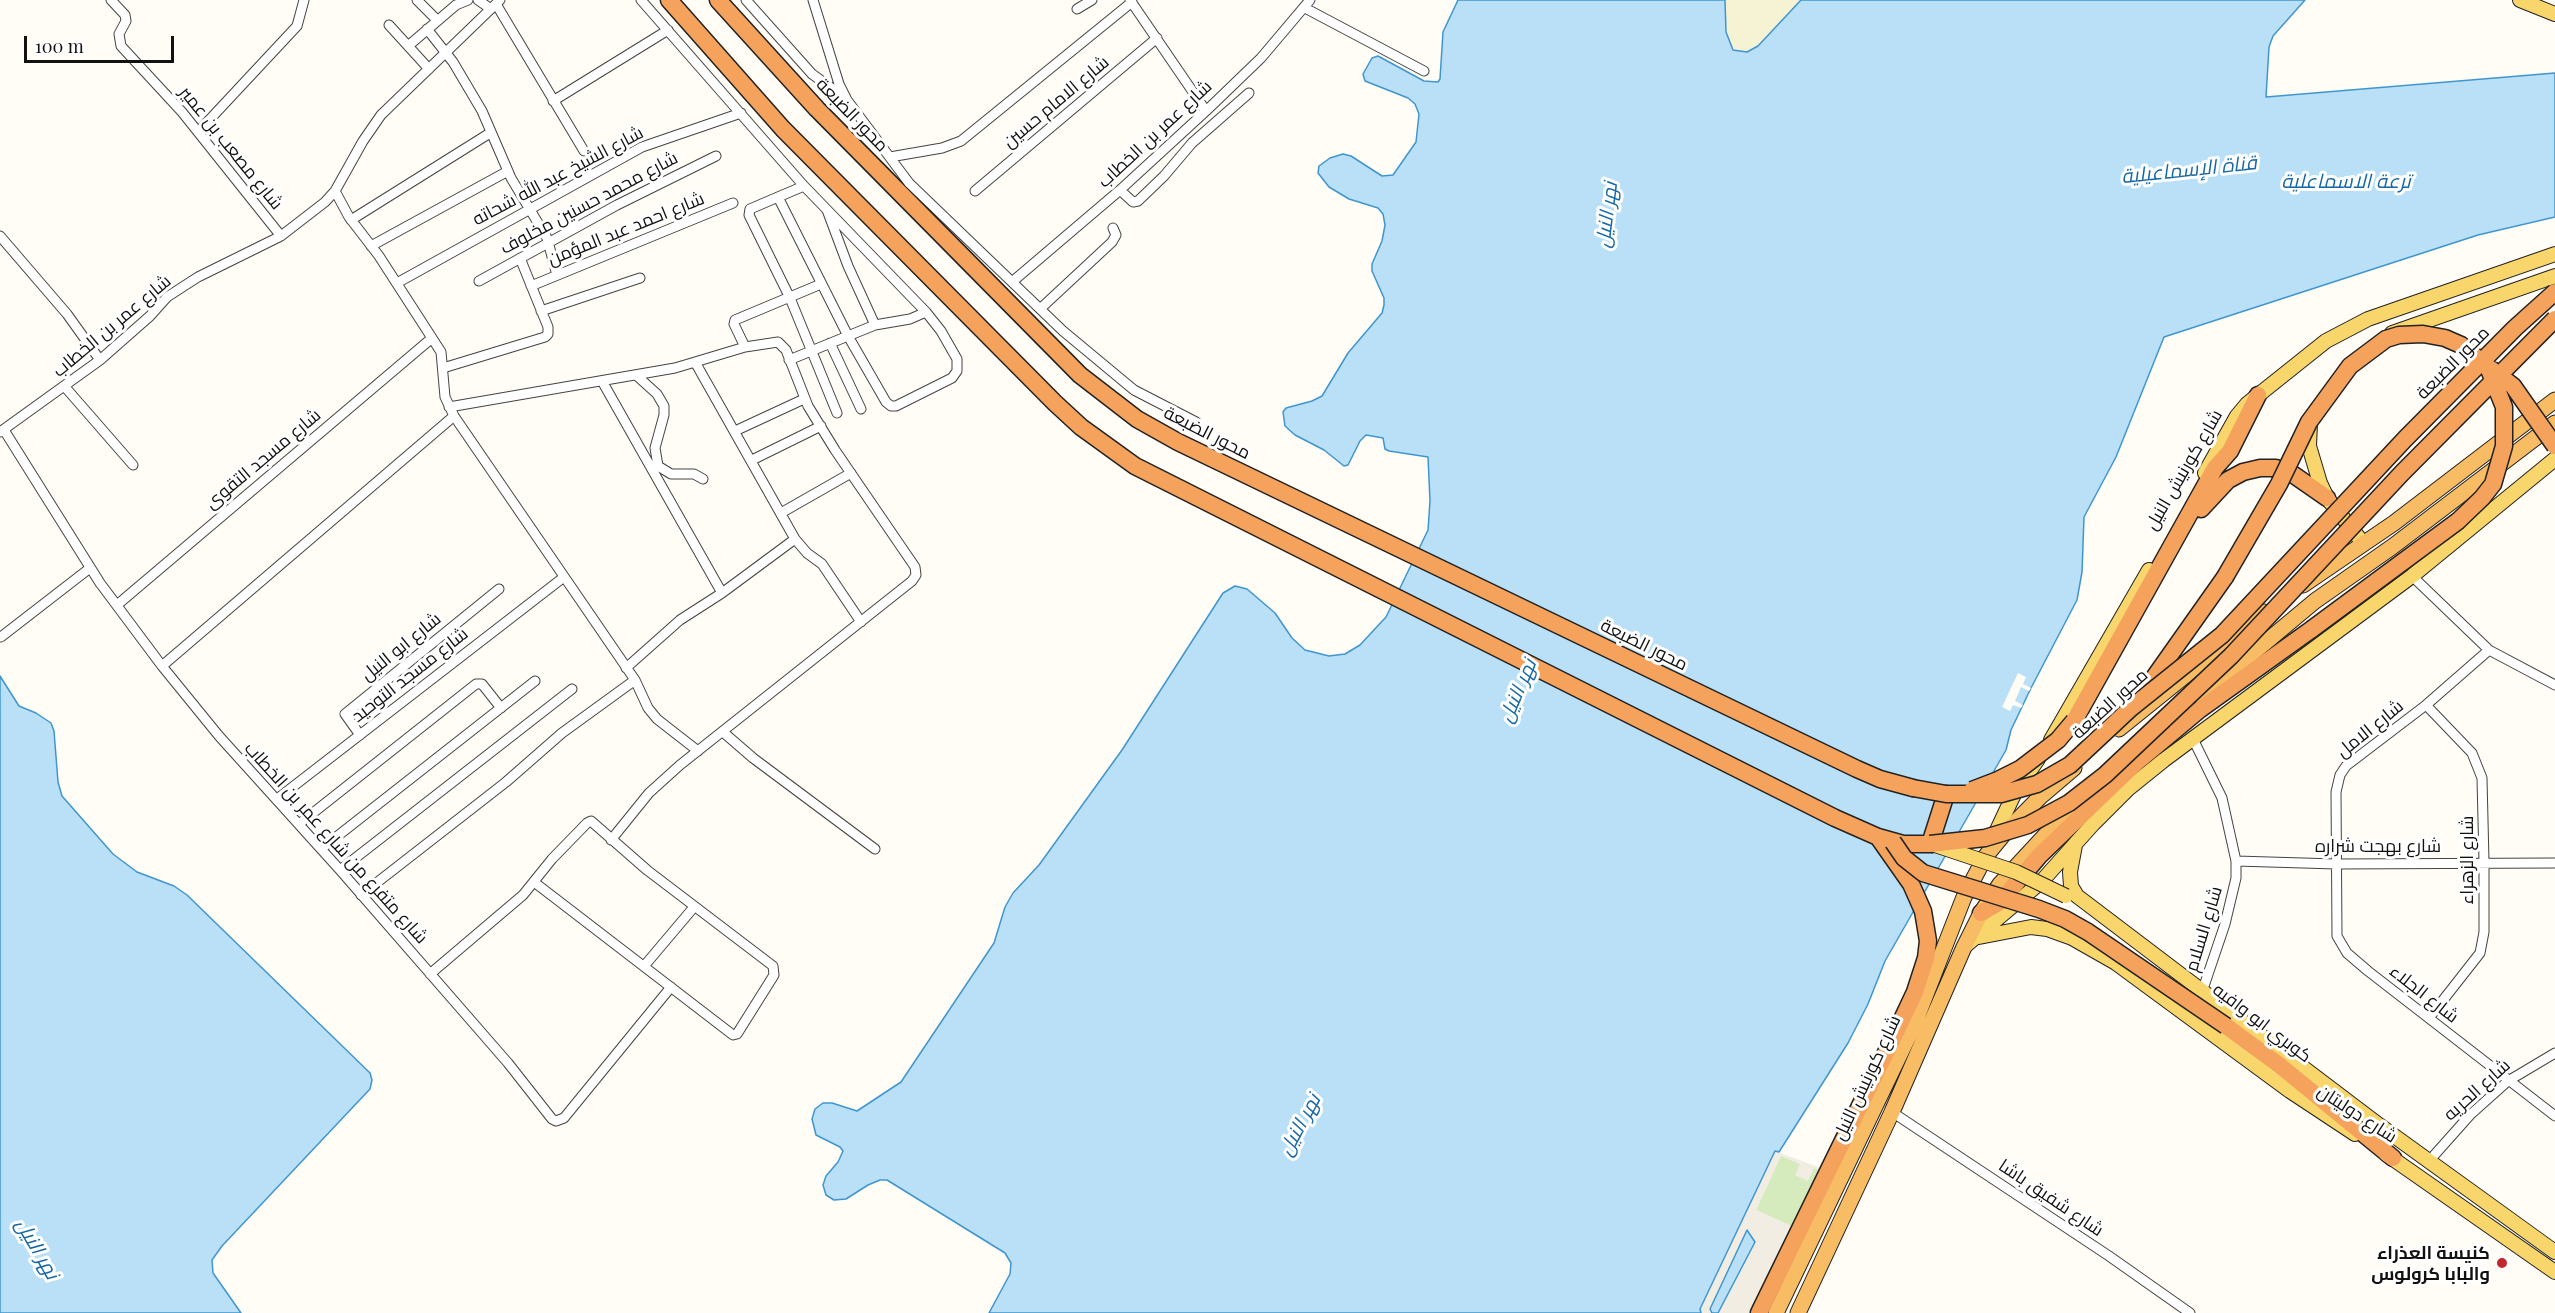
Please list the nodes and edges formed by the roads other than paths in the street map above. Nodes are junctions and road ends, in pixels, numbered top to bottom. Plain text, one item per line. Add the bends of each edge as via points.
1 (111, 0) edge
2 (304, 0) edge
3 (417, 0) edge
4 (468, 0) edge
5 (478, 0) edge
6 (641, 0) edge
7 (669, 0) edge
8 (718, 0) edge
9 (746, 0) edge
10 (813, 0) edge
11 (1092, 0) edge
12 (2520, 0) edge
13 (1131, 1) edge
14 (496, 4) edge
15 (1307, 4) edge
16 (1077, 9) dead end
17 (2555, 14) edge
18 (437, 20) junction
19 (389, 25) dead end
20 (427, 29) junction
21 (668, 30) junction
22 (1157, 38) junction
23 (408, 46) junction
24 (446, 54) junction
25 (429, 69) junction
26 (1424, 71) dead end
27 (1249, 93) dead end
28 (846, 99) junction
29 (553, 101) junction
30 (1206, 111) junction
31 (741, 112) junction
32 (198, 132) junction
33 (490, 133) junction
34 (584, 151) dead end
35 (716, 156) dead end
36 (890, 157) junction
37 (508, 171) junction
38 (804, 186) junction
39 (1120, 190) junction
40 (335, 191) junction
41 (975, 191) dead end
42 (778, 197) junction
43 (733, 203) dead end
44 (827, 208) junction
45 (530, 210) junction
46 (351, 220) junction
47 (1113, 228) dead end
48 (0, 236) edge
49 (281, 236) junction
50 (548, 243) junction
51 (371, 246) junction
52 (2555, 254) edge
53 (520, 258) junction
54 (557, 275) junction
55 (2555, 276) edge
56 (640, 278) dead end
57 (479, 281) dead end
58 (1012, 282) junction
59 (397, 284) junction
60 (821, 284) junction
61 (531, 286) junction
62 (2555, 292) edge
63 (790, 298) junction
64 (1040, 309) junction
65 (541, 311) junction
66 (926, 312) junction
67 (2555, 319) edge
68 (875, 325) junction
69 (848, 336) junction
70 (432, 338) junction
71 (830, 343) junction
72 (745, 347) junction
73 (810, 350) junction
74 (100, 360) junction
75 (789, 360) junction
76 (695, 362) junction
77 (2488, 367) junction
78 (443, 368) junction
79 (636, 375) junction
80 (602, 381) junction
81 (65, 387) junction
82 (2258, 395) junction
83 (804, 399) junction
84 (2555, 400) edge
85 (861, 409) dead end
86 (451, 412) junction
87 (837, 413) dead end
88 (1196, 422) dead end
89 (2555, 423) edge
90 (821, 426) junction
91 (2, 431) edge
92 (735, 431) junction
93 (2555, 446) edge
94 (752, 460) junction
95 (2553, 463) edge
96 (133, 465) dead end
97 (851, 473) junction
98 (703, 479) dead end
99 (2327, 498) junction
100 (781, 513) junction
101 (795, 539) junction
102 (2174, 542) junction
103 (2363, 543) junction
104 (90, 568) junction
105 (2412, 576) junction
106 (564, 577) junction
107 (498, 589) dead end
108 (722, 593) junction
109 (117, 605) junction
110 (861, 622) junction
111 (1, 637) edge
112 (2489, 650) junction
113 (162, 666) junction
114 (626, 668) junction
115 (635, 680) junction
116 (535, 681) dead end
117 (2555, 685) edge
118 (572, 690) dead end
119 (2426, 705) junction
120 (501, 708) junction
121 (2131, 708) junction
122 (723, 732) junction
123 (360, 735) junction
124 (2193, 739) junction
125 (698, 751) junction
126 (1946, 794) junction
127 (277, 799) junction
128 (299, 824) junction
129 (1885, 839) junction
130 (611, 840) junction
131 (1930, 844) junction
132 (2075, 845) junction
133 (321, 849) junction
134 (875, 849) dead end
135 (1985, 857) junction
136 (2236, 861) junction
137 (2484, 862) junction
138 (2555, 863) edge
139 (2336, 864) junction
140 (340, 870) junction
141 (534, 882) junction
142 (361, 895) junction
143 (694, 907) junction
144 (1981, 913) junction
145 (1977, 937) junction
146 (1964, 947) junction
147 (645, 965) junction
148 (430, 974) junction
149 (672, 987) junction
150 (2202, 992) junction
151 (2429, 1018) junction
152 (2555, 1053) edge
153 (2508, 1081) junction
154 (1892, 1112) junction
155 (2555, 1116) edge
156 (2393, 1158) junction
157 (2429, 1161) junction
158 (2555, 1252) edge
159 (2555, 1263) edge
160 (2555, 1272) edge
161 (1759, 1313) edge
162 (1776, 1313) edge
163 (1798, 1313) edge
164 (2190, 1313) edge

1 - 32 street, شارع مصعب بن عمير via 125,15 125,26 119,34 121,46
2 - 32 street via 297,26
3 - 18 street
4 - 18 street
5 - 14 street
6 - 21 street
7 - 129 highway via 783,129 1055,403 1109,449 1161,481
8 - 126 highway, محور الضبعة, bridge via 818,109 1080,375 1137,419 1857,769 1894,783
9 - 28 street via 812,74
10 - 28 street
11 - 16 street
12 - 17 main road
13 - 22 street
13 - 36 street via 961,141
14 - 24 street, شارع عمر بن الخطاب
14 - 29 street
15 - 26 street
15 - 30 street, شارع عمر بن الخطاب via 1261,58
18 - 20 street
19 - 23 street
20 - 23 street
20 - 24 street
21 - 29 street
21 - 31 street
22 - 30 street
22 - 41 street, شارع الامام حسين
23 - 25 street
24 - 25 street, شارع عمر بن الخطاب
24 - 33 street via 482,111
25 - 40 street, شارع عمر بن الخطاب via 381,115
27 - 39 street via 1192,143 1138,201 1133,202
28 - 36 street
29 - 34 street
30 - 39 street, شارع عمر بن الخطاب
31 - 38 street
31 - 45 street, شارع الشيخ عبد الله شحاته via 642,147
32 - 49 street, شارع مصعب بن عمير
33 - 37 street
33 - 46 street
35 - 50 street, شارع محمد حسنين مخلوف
36 - 58 street via 909,183
37 - 45 street
37 - 51 street
38 - 42 street
38 - 44 street
39 - 58 street, شارع عمر بن الخطاب
40 - 46 street
40 - 49 street, شارع عمر بن الخطاب
42 - 60 street
42 - 63 street via 749,213
43 - 54 street, شارع احمد عبد المؤمن
44 - 66 street
44 - 68 street
45 - 50 street
45 - 59 street, شارع الشيخ عبد الله شحاته
46 - 51 street
47 - 64 street via 1116,235 1112,242
48 - 74 street via 67,314
49 - 74 street, شارع عمر بن الخطاب via 198,277 167,297
50 - 53 street, شارع محمد حسنين مخلوف
50 - 54 street
51 - 59 street
52 - 82 main road, شارع كورنيش النيل via 2368,320 2326,341
53 - 57 street, شارع محمد حسنين مخلوف
53 - 61 street
54 - 61 street, شارع احمد عبد المؤمن
55 - 99 main road via 2401,329 2354,356 2335,373 2320,395 2308,429 2312,461
56 - 65 street
58 - 64 street
59 - 70 street
60 - 63 street
60 - 69 street
61 - 65 street
62 - 121 highway, محور الضبعة, bridge via 2405,439 2222,635
63 - 72 street via 735,320
63 - 73 street
64 - 88 street via 1134,390
65 - 78 street via 549,331 545,337
66 - 68 street via 910,320
66 - 69 street via 952,349 957,371 952,378 896,406 886,402
67 - 131 highway, bridge via 2402,473 2231,656 2097,782 2056,811 2014,830 1985,838
68 - 69 street
69 - 71 street
70 - 78 street via 441,352
70 - 109 street, شارع مسجد التقوى
71 - 73 street
71 - 85 street
72 - 75 street via 778,342 785,346
72 - 76 street
73 - 75 street
73 - 87 street
74 - 81 street, شارع عمر بن الخطاب
75 - 83 street
76 - 79 street
76 - 92 street
77 - 93 highway, bridge via 2513,386
77 - 121 highway, bridge via 2461,345 2423,333 2386,339 2350,366 2309,422 2279,484 2225,577
77 - 144 highway, bridge via 2501,395 2505,422 2501,461 2493,484 2482,498 2458,521 2199,710 2038,856 2000,902
78 - 86 street via 445,397
79 - 80 street
79 - 98 street via 664,406 655,448 658,465 672,474 694,474
80 - 86 street
80 - 108 street
81 - 91 street, شارع عمر بن الخطاب
81 - 96 street
82 - 102 highway via 2230,451 2215,468
82 - 135 main road, شارع كورنيش النيل via 2237,416 2052,739 2015,792
83 - 90 street
83 - 92 street
84 - 103 highway, شارع كورنيش النيل via 2394,524
86 - 106 street
86 - 113 street
89 - 144 highway, شارع كورنيش النيل via 2314,601 2242,662 2136,742 2025,855
90 - 94 street
90 - 97 street
91 - 104 street, شارع متفرع من شارع عمر بن الخطاب
92 - 94 street
94 - 100 street
95 - 105 main road, شارع كورنيش النيل
97 - 100 street
97 - 110 street via 917,571 912,581
99 - 102 highway via 2291,473 2269,468 2243,472 2215,491
99 - 103 main road
100 - 101 street
101 - 108 street
101 - 110 street via 822,564
102 - 126 highway, bridge via 2085,703 2058,740 1998,780
103 - 135 highway, شارع كورنيش النيل via 2267,610 2115,732 2040,797
104 - 109 street, شارع متفرع من شارع عمر بن الخطاب
104 - 111 street
105 - 112 street
105 - 124 main road, شارع كورنيش النيل
106 - 114 street
106 - 123 street, شارع مسجد التوحيد
107 - 123 street, شارع ابو النيل via 345,714
108 - 114 street via 680,620
109 - 113 street, شارع متفرع من شارع عمر بن الخطاب
110 - 122 street
112 - 117 street
112 - 119 street, شارع الامل
113 - 127 street, شارع متفرع من شارع عمر بن الخطاب
114 - 115 street
115 - 125 street via 657,719
115 - 142 street via 562,733 506,782
116 - 120 street
118 - 140 street
119 - 137 street, شارع الزهراء via 2472,753 2482,778
119 - 139 street, شارع الامل via 2346,766 2340,775 2336,792
120 - 128 street via 482,684 476,684
120 - 133 street
121 - 126 highway, محور الضبعة, bridge via 2079,757 2049,779 2001,794
122 - 125 street
122 - 134 street
123 - 127 street, شارع مسجد التوحيد
124 - 132 main road, شارع كورنيش النيل via 2128,789
124 - 136 street, شارع السلام via 2222,798
125 - 130 street via 649,793
126 - 131 highway
127 - 128 street, شارع متفرع من شارع عمر بن الخطاب
128 - 133 street, شارع متفرع من شارع عمر بن الخطاب
129 - 131 highway
129 - 156 highway, bridge via 1923,873 2039,909 2073,924 2278,1064
129 - 161 highway via 1923,911 1928,941 1926,958 1904,1017
130 - 141 street via 588,821
130 - 143 street
131 - 159 main road, كوبري ابو وافيه, bridge via 2016,872 2066,896 2451,1189
132 - 145 main road, شارع كورنيش النيل via 2041,882
132 - 150 main road, شارع دوليتان via 2070,872 2077,896
133 - 140 street, شارع متفرع من شارع عمر بن الخطاب
135 - 162 highway, شارع كورنيش النيل via 1964,897 1918,1016
136 - 139 street, شارع بهجت شراره
136 - 150 street, شارع السلام via 2225,924
137 - 138 street, شارع بهجت شراره
137 - 139 street, شارع بهجت شراره
137 - 151 street, شارع الزهراء via 2484,932 2480,953
139 - 151 street, شارع الجلاء via 2340,945
140 - 142 street, شارع متفرع من شارع عمر بن الخطاب
141 - 147 street
141 - 148 street
142 - 148 street, شارع متفرع من شارع عمر بن الخطاب
143 - 147 street
143 - 149 street via 773,966 774,975 736,1035
144 - 146 highway, شارع كورنيش النيل
145 - 146 main road, شارع كورنيش النيل
145 - 156 main road, شارع دوليتان via 2031,927 2072,938 2116,963 2305,1102
146 - 154 highway, شارع كورنيش النيل
147 - 149 street
148 - 149 street, شارع متفرع من شارع عمر بن الخطاب via 556,1121 564,1118
150 - 157 main road, شارع دوليتان
151 - 153 street, شارع الجلاء
152 - 153 street, شارع الحريه
153 - 155 street, شارع الجلاء
153 - 157 street, شارع الحريه via 2469,1115
154 - 163 highway, شارع كورنيش النيل
154 - 164 street, شارع شفيق باشا
156 - 160 main road, شارع دوليتان
157 - 158 main road, شارع دوليتان

